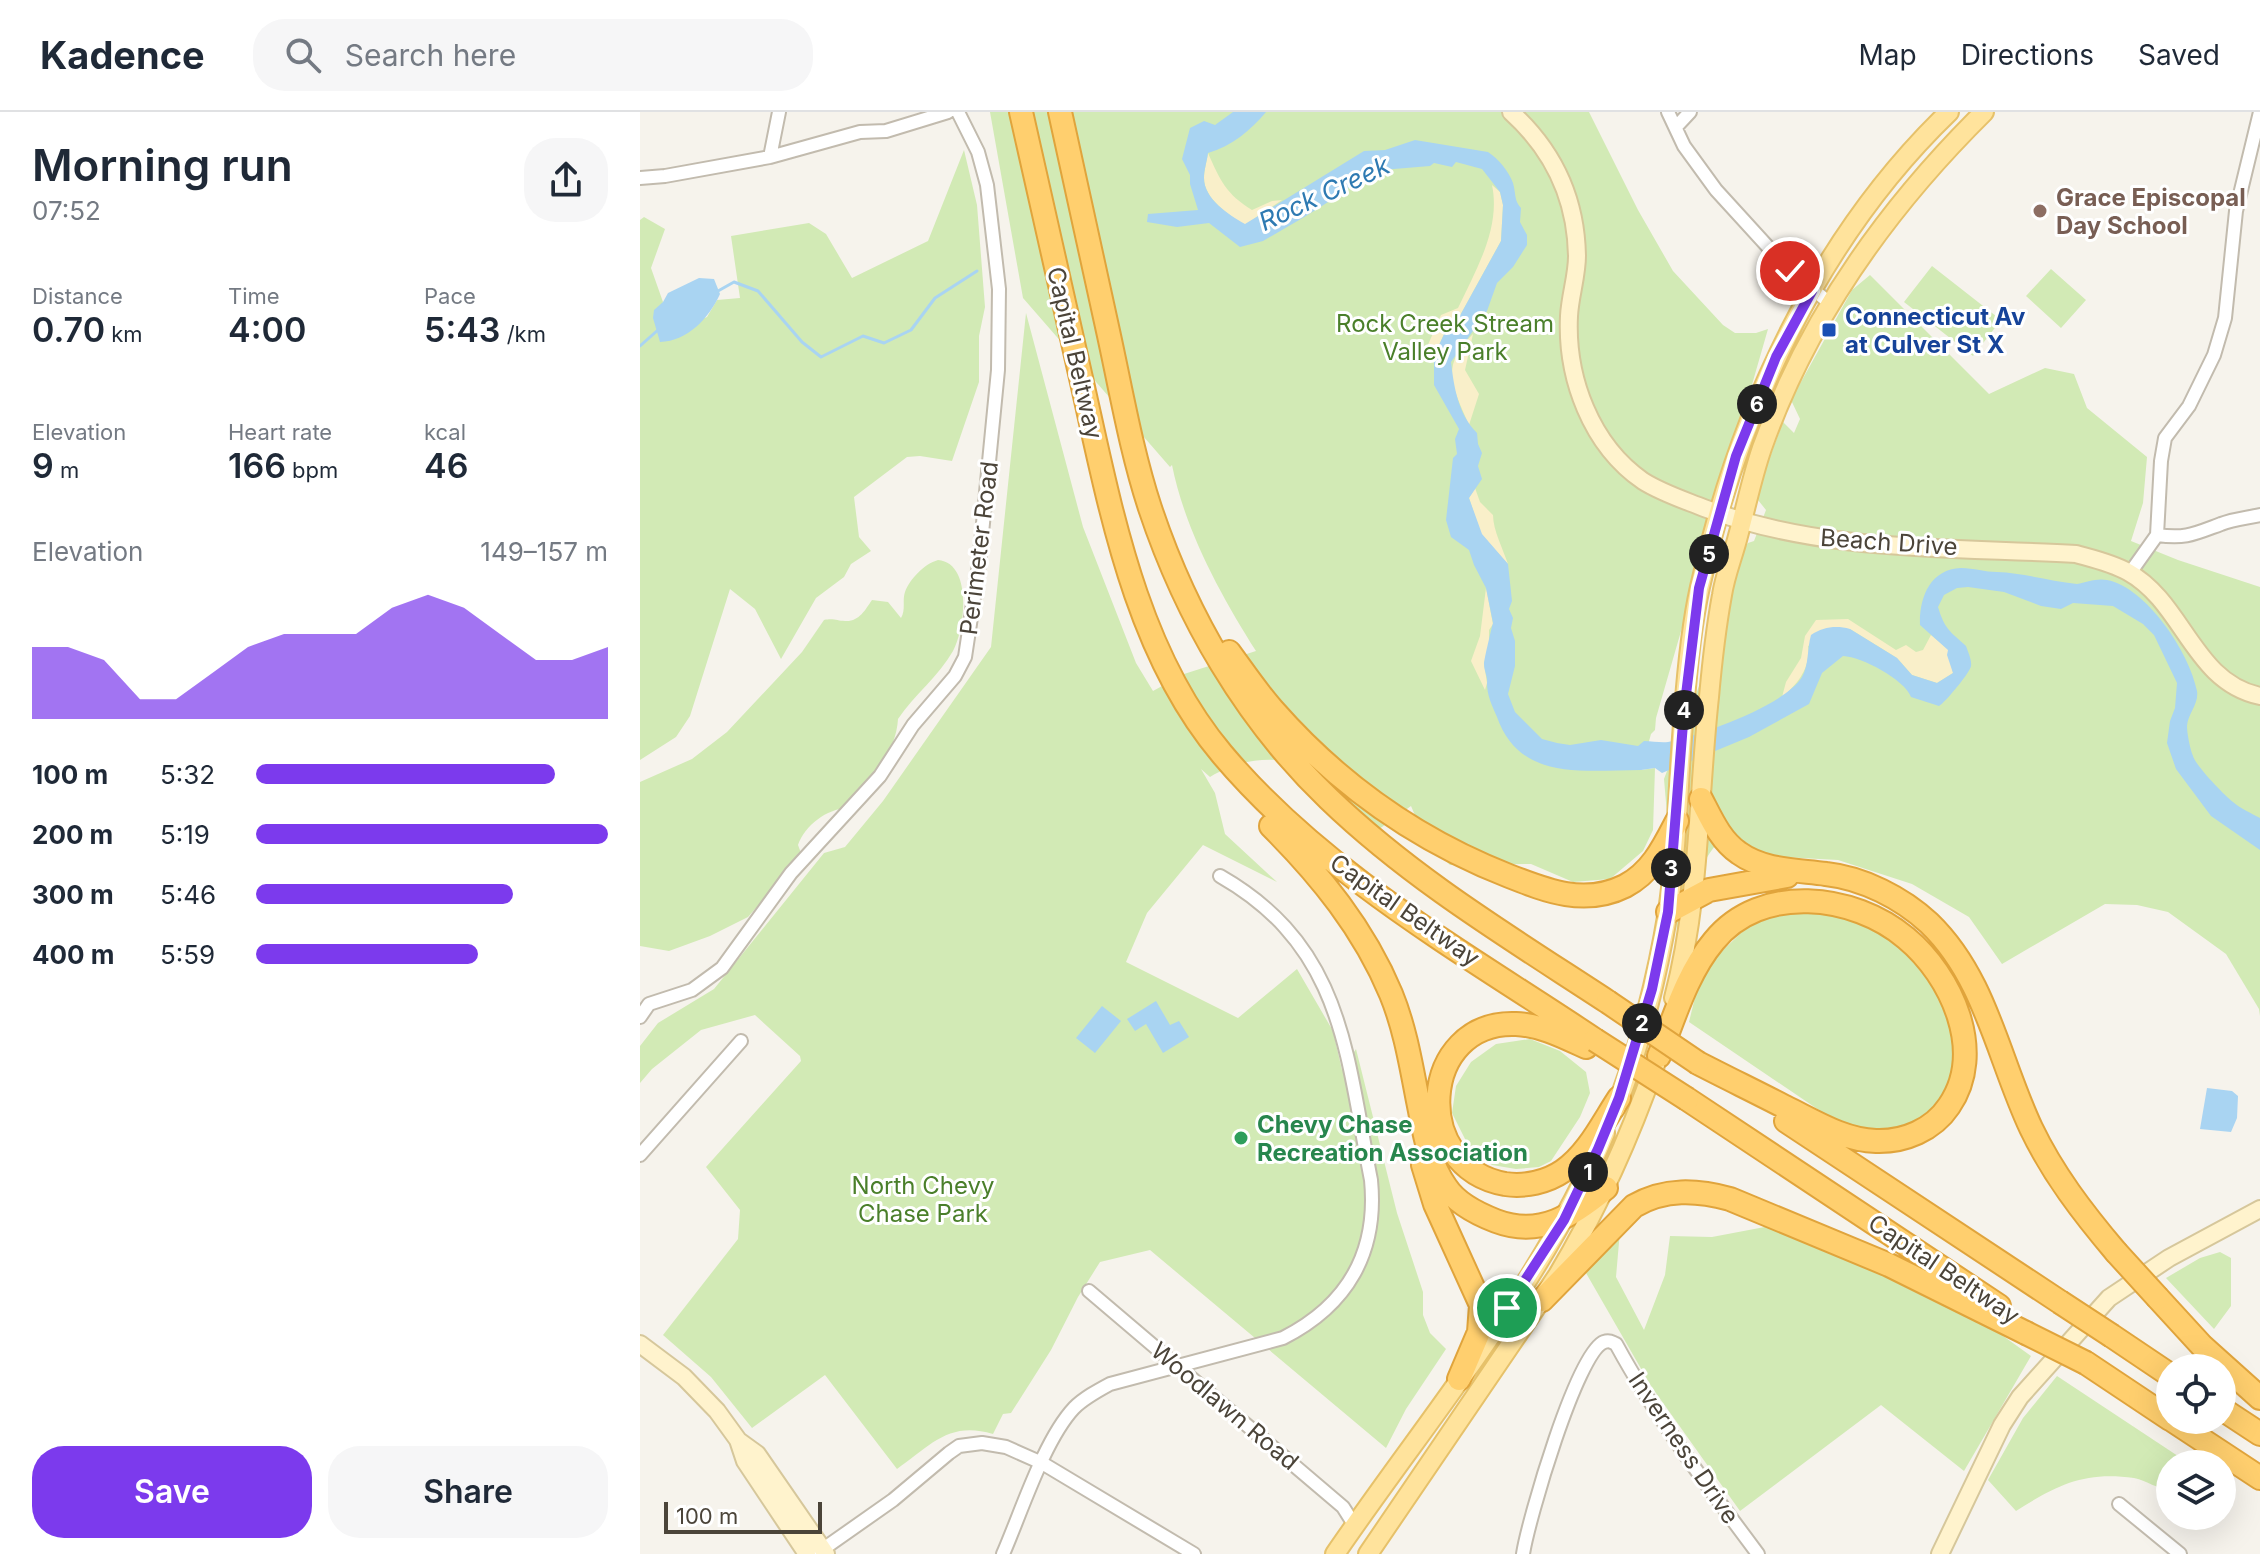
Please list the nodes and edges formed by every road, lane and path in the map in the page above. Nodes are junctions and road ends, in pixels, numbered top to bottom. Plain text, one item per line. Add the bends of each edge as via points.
1 (779, 112) edge
2 (948, 112) edge
3 (958, 112) edge
4 (1021, 112) edge
5 (1060, 112) edge
6 (1511, 112) edge
7 (1668, 112) edge
8 (1690, 112) edge
9 (1949, 112) edge
10 (1984, 112) edge
11 (2260, 112) edge
12 (1676, 127) junction
13 (770, 157) junction
14 (640, 178) edge
15 (1812, 291) junction
16 (1831, 304) junction
17 (1720, 514) junction
18 (2260, 515) edge
19 (1742, 521) junction
20 (2157, 535) junction
21 (1169, 561) junction
22 (2130, 573) junction
23 (2260, 696) edge
24 (1198, 722) junction
25 (1702, 790) junction
26 (1677, 821) junction
27 (1808, 873) junction
28 (1220, 876) dead end
29 (1693, 898) junction
30 (1668, 912) junction
31 (640, 1017) edge
32 (741, 1041) dead end
33 (1594, 1045) junction
34 (1659, 1056) junction
35 (1410, 1060) junction
36 (1698, 1063) junction
37 (1619, 1098) junction
38 (640, 1155) edge
39 (1606, 1188) junction
40 (2260, 1209) edge
41 (1564, 1220) junction
42 (1089, 1291) dead end
43 (1542, 1300) junction
44 (2030, 1331) junction
45 (640, 1344) edge
46 (1177, 1366) junction
47 (2156, 1366) edge
48 (1459, 1379) junction
49 (2260, 1398) edge
50 (2156, 1409) edge
51 (2236, 1418) edge
52 (2194, 1434) edge
53 (2260, 1434) edge
54 (1042, 1463) junction
55 (2260, 1478) edge
56 (2119, 1504) dead end
57 (1355, 1526) junction
58 (818, 1553) edge
59 (1003, 1554) edge
60 (1194, 1554) edge
61 (1335, 1554) edge
62 (1368, 1554) edge
63 (1523, 1554) edge
64 (1758, 1554) edge
65 (1941, 1554) edge
66 (2180, 1554) edge

1 - 13 street
2 - 13 street
3 - 31 street, Perimeter Road via 987,185 999,289 998,370 965,657 880,776 791,873 722,968 692,990 649,1004
4 - 24 highway, Capital Beltway via 1114,520 1148,622
5 - 21 highway, Capital Beltway via 1134,450
6 - 17 street, Beach Drive via 1543,145 1569,197 1577,259 1569,317 1571,358 1580,399 1598,433 1642,480
7 - 12 street
8 - 12 street
9 - 15 main road via 1862,213
10 - 16 main road via 1929,168
11 - 20 street via 2236,211 2225,318 2189,406 2165,438
12 - 15 street via 1716,190
13 - 14 street
15 - 16 street
15 - 17 main road via 1776,357 1736,456
16 - 19 main road via 1762,448
17 - 19 street, Beach Drive
17 - 26 main road via 1699,588
18 - 20 street via 2194,536
19 - 22 street, Beach Drive via 1860,545 2076,554
19 - 25 main road via 1722,593
20 - 22 street
21 - 26 highway via 1225,647 1299,738 1391,816 1456,854 1563,895 1584,897 1625,886 1649,867
21 - 36 highway, Capital Beltway, bridge via 1235,685 1291,761 1367,835
22 - 23 street, Beach Drive via 2157,596 2207,666 2228,683
24 - 33 highway, Capital Beltway via 1257,793 1340,867
24 - 35 highway via 1214,762 1361,933 1391,995
25 - 27 highway via 1716,828 1739,853 1763,865
25 - 29 main road
26 - 30 main road
27 - 29 highway via 1709,890
27 - 49 highway, bridge via 1878,889 1927,921 1948,944 1980,996 2008,1074 2054,1171 2116,1252
28 - 46 street via 1250,893 1279,920 1329,997 1351,1071 1374,1206 1370,1236 1356,1271 1311,1323 1283,1338
29 - 30 highway
29 - 34 main road
30 - 37 main road via 1652,989
32 - 38 street
33 - 37 highway via 1515,1024 1476,1034 1459,1047 1440,1084 1441,1130 1462,1162 1479,1175 1495,1182 1529,1184 1546,1180 1576,1160
33 - 44 highway, Capital Beltway, bridge via 1687,1099
34 - 36 highway via 1692,976 1713,941 1728,926 1768,905 1804,901 1864,914 1915,946 1950,995 1964,1039 1961,1082 1944,1114 1910,1137 1874,1141 1834,1131
34 - 39 main road
35 - 41 highway via 1426,1143 1447,1189 1481,1215 1502,1223
35 - 48 highway via 1417,1144 1427,1180 1482,1310 1479,1332
36 - 47 highway, Capital Beltway, bridge
37 - 41 main road
39 - 41 highway
39 - 43 main road
40 - 65 street via 2169,1258 2109,1298 2090,1318 2041,1371 2002,1425
41 - 48 main road
42 - 46 street, Woodlawn Road
43 - 44 highway via 1634,1206 1666,1194 1706,1193 1889,1265
43 - 62 main road
44 - 50 highway, Capital Beltway, bridge
45 - 58 street via 702,1394 738,1440 745,1461
46 - 54 street via 1110,1384 1088,1396 1073,1409
46 - 57 street, Woodlawn Road via 1343,1507
48 - 57 main road
51 - 53 highway
52 - 55 highway, Capital Beltway
54 - 58 street via 996,1444 959,1446
54 - 59 street
54 - 60 street
56 - 66 street
57 - 61 main road
63 - 64 street, Inverness Drive via 1536,1497 1578,1380 1598,1347 1611,1341

